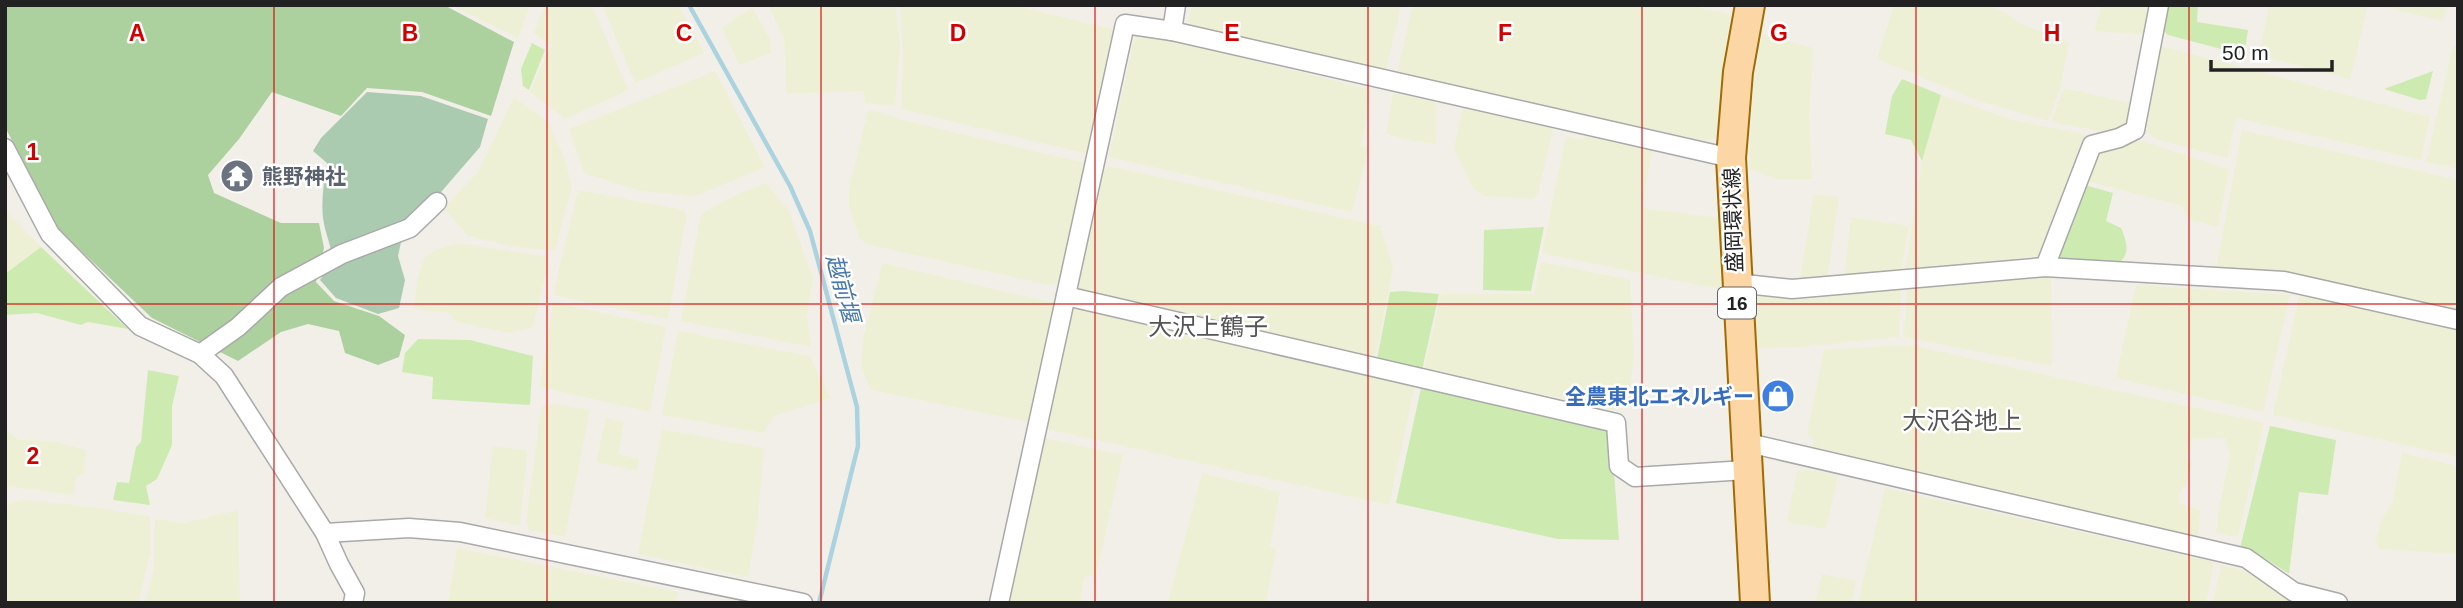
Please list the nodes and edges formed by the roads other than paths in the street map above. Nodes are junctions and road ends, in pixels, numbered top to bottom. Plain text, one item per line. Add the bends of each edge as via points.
1 (1176, 5) edge
2 (1750, 5) edge
3 (2160, 5) edge
4 (1172, 31) junction
5 (5, 148) edge
6 (1731, 158) junction
7 (437, 202) dead end
8 (2045, 267) junction
9 (1736, 284) junction
10 (1066, 296) junction
11 (2458, 320) edge
12 (200, 354) junction
13 (1744, 442) junction
14 (1746, 470) junction
15 (325, 533) junction
16 (354, 603) edge
17 (803, 603) edge
18 (999, 603) edge
19 (1755, 603) edge
20 (2338, 603) edge

1 - 4 street
2 - 6 main road, 盛岡環状線 / 16 via 1738,72
3 - 8 street via 2135,130 2092,145
4 - 6 street
4 - 10 street via 1125,24
5 - 12 street via 50,234 140,326
6 - 9 main road, 盛岡環状線 / 16
7 - 12 street via 410,228 342,254 281,288 239,327
8 - 9 street via 1792,289
8 - 11 street via 2284,281
9 - 13 main road, 盛岡環状線 / 16
10 - 14 street via 1616,423 1619,466 1635,477
10 - 18 street
12 - 15 street via 225,376
13 - 14 main road, 盛岡環状線 / 16
13 - 20 street via 2246,558 2294,592
14 - 19 main road, 盛岡環状線 / 16
15 - 16 street via 355,593
15 - 17 street via 409,528 460,532

